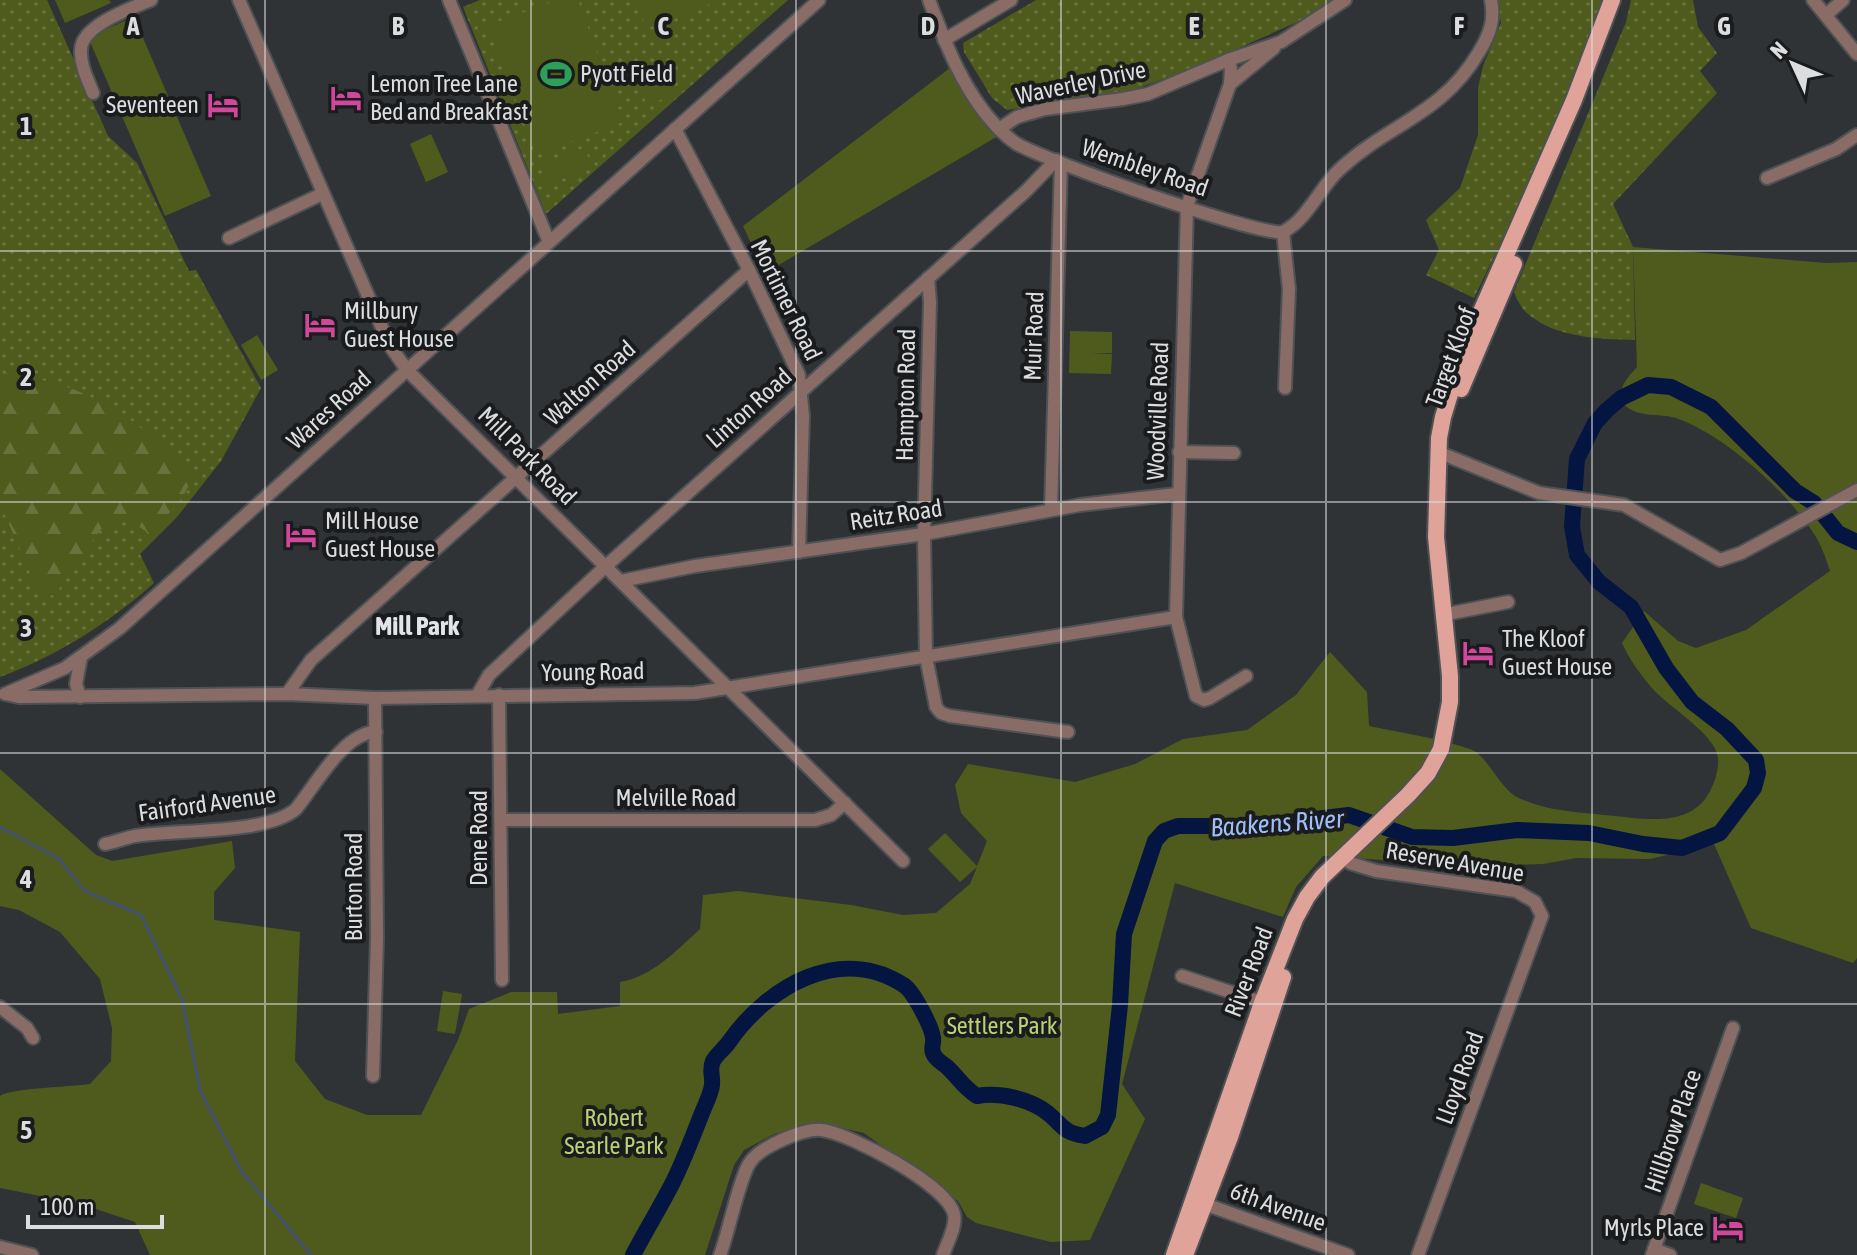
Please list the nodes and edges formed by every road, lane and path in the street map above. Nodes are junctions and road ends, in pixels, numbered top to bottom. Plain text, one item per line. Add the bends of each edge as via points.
1 (151, 0) edge
2 (239, 0) edge
3 (449, 0) edge
4 (819, 0) edge
5 (929, 0) edge
6 (1011, 0) edge
7 (1345, 0) edge
8 (1491, 0) edge
9 (1612, 0) edge
10 (1622, 0) edge
11 (1813, 0) edge
12 (1843, 0) edge
13 (126, 4) edge
14 (1826, 15) junction
15 (944, 40) junction
16 (1281, 42) junction
17 (1857, 54) edge
18 (1228, 60) junction
19 (1230, 84) junction
20 (93, 93) dead end
21 (675, 129) junction
22 (999, 129) junction
23 (1857, 135) edge
24 (1059, 162) junction
25 (1767, 178) dead end
26 (322, 194) junction
27 (1187, 206) junction
28 (1283, 232) junction
29 (229, 238) dead end
30 (549, 242) junction
31 (749, 270) junction
32 (928, 278) junction
33 (1485, 317) junction
34 (407, 370) junction
35 (1285, 388) dead end
36 (802, 390) junction
37 (1179, 452) junction
38 (1234, 453) dead end
39 (1443, 454) junction
40 (517, 478) junction
41 (1857, 490) edge
42 (1177, 494) junction
43 (1051, 510) junction
44 (924, 534) junction
45 (799, 552) junction
46 (606, 566) junction
47 (621, 581) junction
48 (1508, 602) dead end
49 (1452, 613) junction
50 (1176, 617) junction
51 (81, 657) junction
52 (926, 657) junction
53 (1246, 676) dead end
54 (729, 686) junction
55 (2, 694) edge
56 (287, 694) junction
57 (478, 694) junction
58 (499, 695) junction
59 (80, 697) junction
60 (375, 698) junction
61 (376, 732) junction
62 (1068, 732) dead end
63 (1445, 752) junction
64 (845, 803) junction
65 (501, 820) junction
66 (105, 844) dead end
67 (1350, 859) junction
68 (903, 861) dead end
69 (1542, 916) joint
70 (1182, 976) dead end
71 (502, 980) dead end
72 (1267, 1004) junction
73 (0, 1007) edge
74 (1733, 1028) dead end
75 (33, 1038) dead end
76 (373, 1076) dead end
77 (1199, 1202) junction
78 (0, 1247) edge
79 (1653, 1252) edge
80 (32, 1255) edge
81 (720, 1255) edge
82 (943, 1255) edge
83 (1174, 1255) edge
84 (1185, 1255) edge
85 (1348, 1255) edge
86 (1418, 1255) edge
87 (1670, 1255) edge

1 - 13 street
2 - 26 street, Mill Park Road
3 - 30 street
4 - 21 street, Wares Road
5 - 15 street, Wembley Road
6 - 15 street
7 - 16 street, Waverley Drive
8 - 28 street via 1489,35 1461,78 1433,106 1345,165
9 - 33 main road, Target Kloof
10 - 33 main road, Target Kloof via 1606,54
11 - 14 street
12 - 14 street
13 - 20 street via 83,39 83,66
14 - 17 street
15 - 22 street, Wembley Road via 971,93
16 - 18 street, Waverley Drive
16 - 19 street
18 - 19 street
18 - 22 street, Waverley Drive via 1148,94 1045,109
19 - 27 street, Woodville Road
21 - 30 street, Wares Road
21 - 31 street, Mortimer Road
22 - 24 street, Wembley Road via 1015,143
23 - 25 street
24 - 27 street, Wembley Road
24 - 32 street, Linton Road
24 - 43 street, Muir Road
26 - 29 street
26 - 34 street, Mill Park Road via 390,346
27 - 28 street, Wembley Road
27 - 37 street, Woodville Road
28 - 35 street via 1289,289
30 - 34 street, Wares Road
31 - 36 street, Mortimer Road
31 - 40 street, Walton Road
32 - 36 street, Linton Road
32 - 44 street, Hampton Road
33 - 39 main road, Target Kloof via 1452,382 1439,438
34 - 40 street, Mill Park Road
34 - 51 street, Wares Road via 120,628
36 - 45 street, Mortimer Road
36 - 46 street, Linton Road
37 - 38 street
37 - 42 street, Woodville Road
39 - 41 street via 1528,489 1624,505 1720,560
39 - 49 main road, Target Kloof
39 - 63 main road, Target Kloof via 1436,537 1450,676
40 - 46 street, Mill Park Road
40 - 56 street, Walton Road via 311,660
42 - 43 street, Reitz Road
42 - 50 street, Woodville Road
43 - 44 street, Reitz Road
44 - 45 street, Reitz Road
44 - 52 street, Hampton Road
45 - 47 street, Reitz Road
46 - 47 street, Mill Park Road
46 - 57 street, Linton Road via 489,675
47 - 54 street, Mill Park Road
48 - 49 street
49 - 63 main road, Target Kloof via 1461,682 1459,718
50 - 52 street, Young Road
50 - 53 street, Woodville Road via 1196,696 1210,698
51 - 55 street, Wares Road
51 - 59 street via 76,684
52 - 54 street, Young Road
52 - 62 street, Hampton Road via 941,713
54 - 58 street, Young Road via 695,693
54 - 64 street, Mill Park Road
55 - 59 street, Young Road
56 - 59 street, Young Road
56 - 60 street, Young Road
57 - 58 street, Young Road
57 - 60 street, Young Road
58 - 65 street, Dene Road
60 - 61 street, Burton Road
61 - 66 street, Fairford Avenue via 349,741 285,817
61 - 76 street, Burton Road
63 - 67 main road, River Road
64 - 65 street, Melville Road via 815,820
64 - 68 street, Mill Park Road
65 - 71 street, Dene Road
67 - 69 street, Reserve Avenue via 1376,871 1516,891 1535,902
67 - 72 main road, River Road via 1326,872 1307,897
69 - 86 street, Lloyd Road
70 - 72 street
72 - 77 main road, River Road
73 - 75 street
74 - 79 street, Hillbrow Place
77 - 83 main road, River Road
77 - 84 main road, River Road
77 - 85 street, 6th Avenue
78 - 80 street
79 - 87 street, Hillbrow Place
81 - 82 street via 749,1163 774,1144 811,1130 842,1135 942,1195 955,1220

